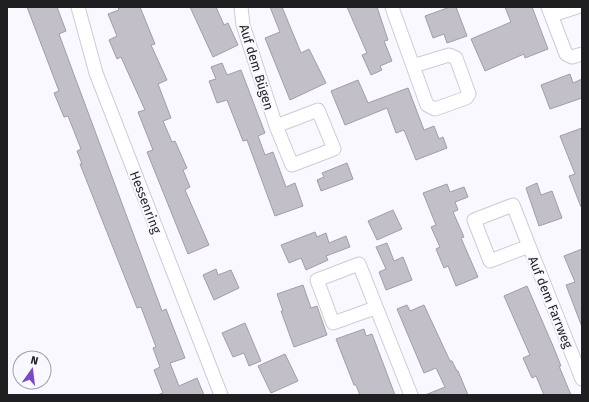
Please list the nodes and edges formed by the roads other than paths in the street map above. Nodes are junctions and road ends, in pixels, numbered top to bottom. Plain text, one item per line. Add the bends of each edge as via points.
1 (78, 7) edge
2 (241, 7) edge
3 (392, 7) edge
4 (577, 7) edge
5 (550, 11) edge
6 (582, 54) edge
7 (413, 66) junction
8 (276, 126) junction
9 (528, 246) junction
10 (375, 308) junction
11 (582, 379) edge
12 (221, 395) edge
13 (411, 395) edge

1 - 12 street, Hessenring via 96,73
2 - 8 street, Auf dem Bügen via 244,25
3 - 7 street
4 - 5 street
5 - 6 street via 566,54 572,57
7 - 7 street via 430,108 434,109 466,98 469,94 456,58 449,55
8 - 8 street, Auf dem Bügen via 318,110 334,149 292,165
9 - 9 street, Auf dem Farrweg via 490,261 474,220 513,205
9 - 11 street, Auf dem Farrweg
10 - 10 street via 359,264 317,280 333,323
10 - 13 street

